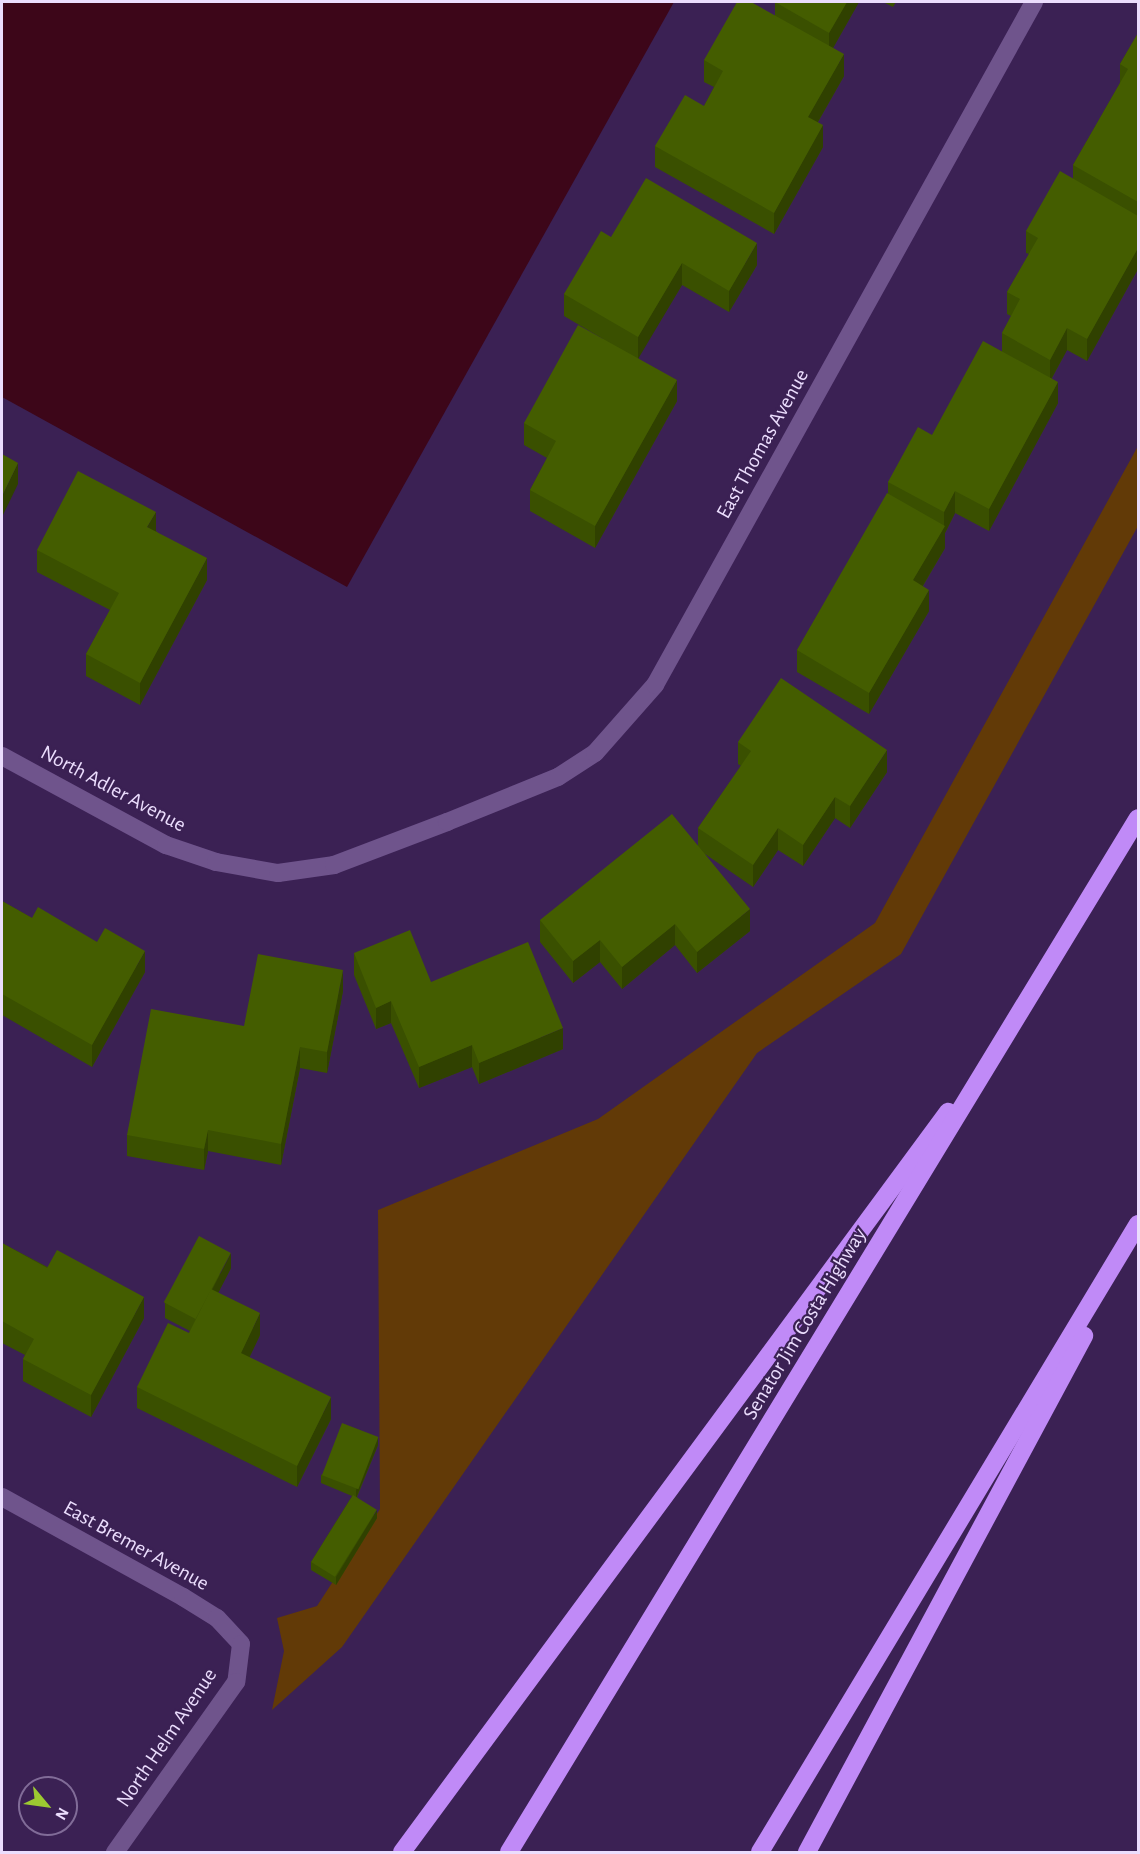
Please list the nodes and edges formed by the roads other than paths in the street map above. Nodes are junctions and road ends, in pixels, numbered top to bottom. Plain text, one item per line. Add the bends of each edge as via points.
1 (1034, 2) edge
2 (2, 756) edge
3 (1138, 818) edge
4 (447, 822) joint
5 (1018, 1017) junction
6 (1138, 1224) edge
7 (1138, 1235) edge
8 (2, 1497) edge
9 (241, 1644) joint
10 (115, 1852) edge
11 (402, 1852) edge
12 (509, 1852) edge
13 (760, 1852) edge
14 (807, 1852) edge

1 - 4 street, East Thomas Avenue via 655,685 595,753 558,777
2 - 4 street, North Adler Avenue via 166,845 216,862 278,873 334,865
3 - 5 highway, Senator Jim Costa Highway
5 - 11 highway
5 - 12 highway, Senator Jim Costa Highway
6 - 13 highway
7 - 14 highway
8 - 9 street, East Bremer Avenue via 191,1602 217,1618
9 - 10 street, North Helm Avenue via 236,1682

